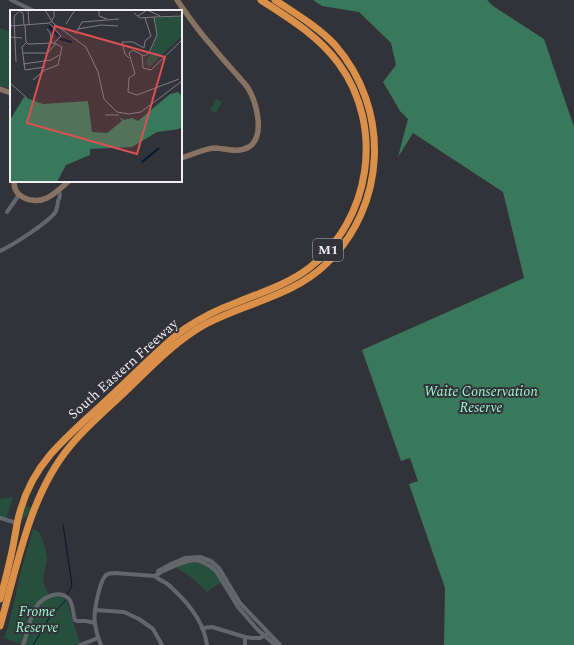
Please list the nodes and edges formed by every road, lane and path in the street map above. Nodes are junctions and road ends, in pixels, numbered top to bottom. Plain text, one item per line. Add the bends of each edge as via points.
1 (10, 0) edge
2 (177, 0) edge
3 (261, 0) edge
4 (275, 0) edge
5 (32, 10) edge
6 (0, 89) edge
7 (10, 93) edge
8 (182, 158) edge
9 (14, 182) edge
10 (68, 182) edge
11 (58, 190) junction
12 (20, 195) junction
13 (7, 212) dead end
14 (0, 251) edge
15 (51, 472) junction
16 (27, 492) junction
17 (34, 509) junction
18 (0, 518) edge
19 (17, 522) junction
20 (25, 537) junction
21 (155, 576) junction
22 (1, 590) edge
23 (0, 599) edge
24 (94, 610) junction
25 (95, 624) junction
26 (0, 626) edge
27 (202, 628) junction
28 (267, 634) junction
29 (245, 637) junction
30 (98, 638) junction
31 (23, 645) edge
32 (80, 645) edge
33 (101, 645) edge
34 (162, 645) edge
35 (207, 645) edge
36 (246, 645) edge
37 (275, 645) edge
38 (280, 645) edge

1 - 5 street
2 - 8 street via 211,46 248,89 258,121 258,133 247,148 206,149
3 - 16 highway, South Eastern Freeway / M1 via 304,29 325,48 340,65 356,96 362,112 367,147 364,181 352,214 335,243 305,271 280,285 215,311 184,329 68,436 47,459
4 - 15 highway, South Eastern Freeway / M1 via 308,22 334,45 362,89 372,122 375,157 370,191 360,218 338,252 312,276 282,293 217,318 187,336 96,419 72,444
6 - 7 street
9 - 12 street
10 - 11 street
11 - 12 street via 41,200 33,201
11 - 14 street via 60,195 53,214
12 - 13 street
15 - 16 highway via 42,474
15 - 17 highway, M1
16 - 19 highway, M1
17 - 19 highway via 23,521
17 - 20 highway, M1
18 - 19 street
19 - 20 highway via 22,525
19 - 22 highway, M1
20 - 26 highway, M1
21 - 24 street via 115,573 106,575
21 - 27 street via 181,597 194,612
21 - 28 street via 157,572 176,561 185,558 206,559 219,568 240,603
22 - 23 highway, M1
24 - 25 street
24 - 34 street via 124,612 139,619 152,629
25 - 30 street
25 - 31 street via 75,620 72,605 66,597 49,596 37,606 32,615
27 - 29 street via 212,627
27 - 35 street
28 - 29 street via 259,638
28 - 37 street
28 - 38 street
29 - 36 street
30 - 32 street
30 - 33 street

